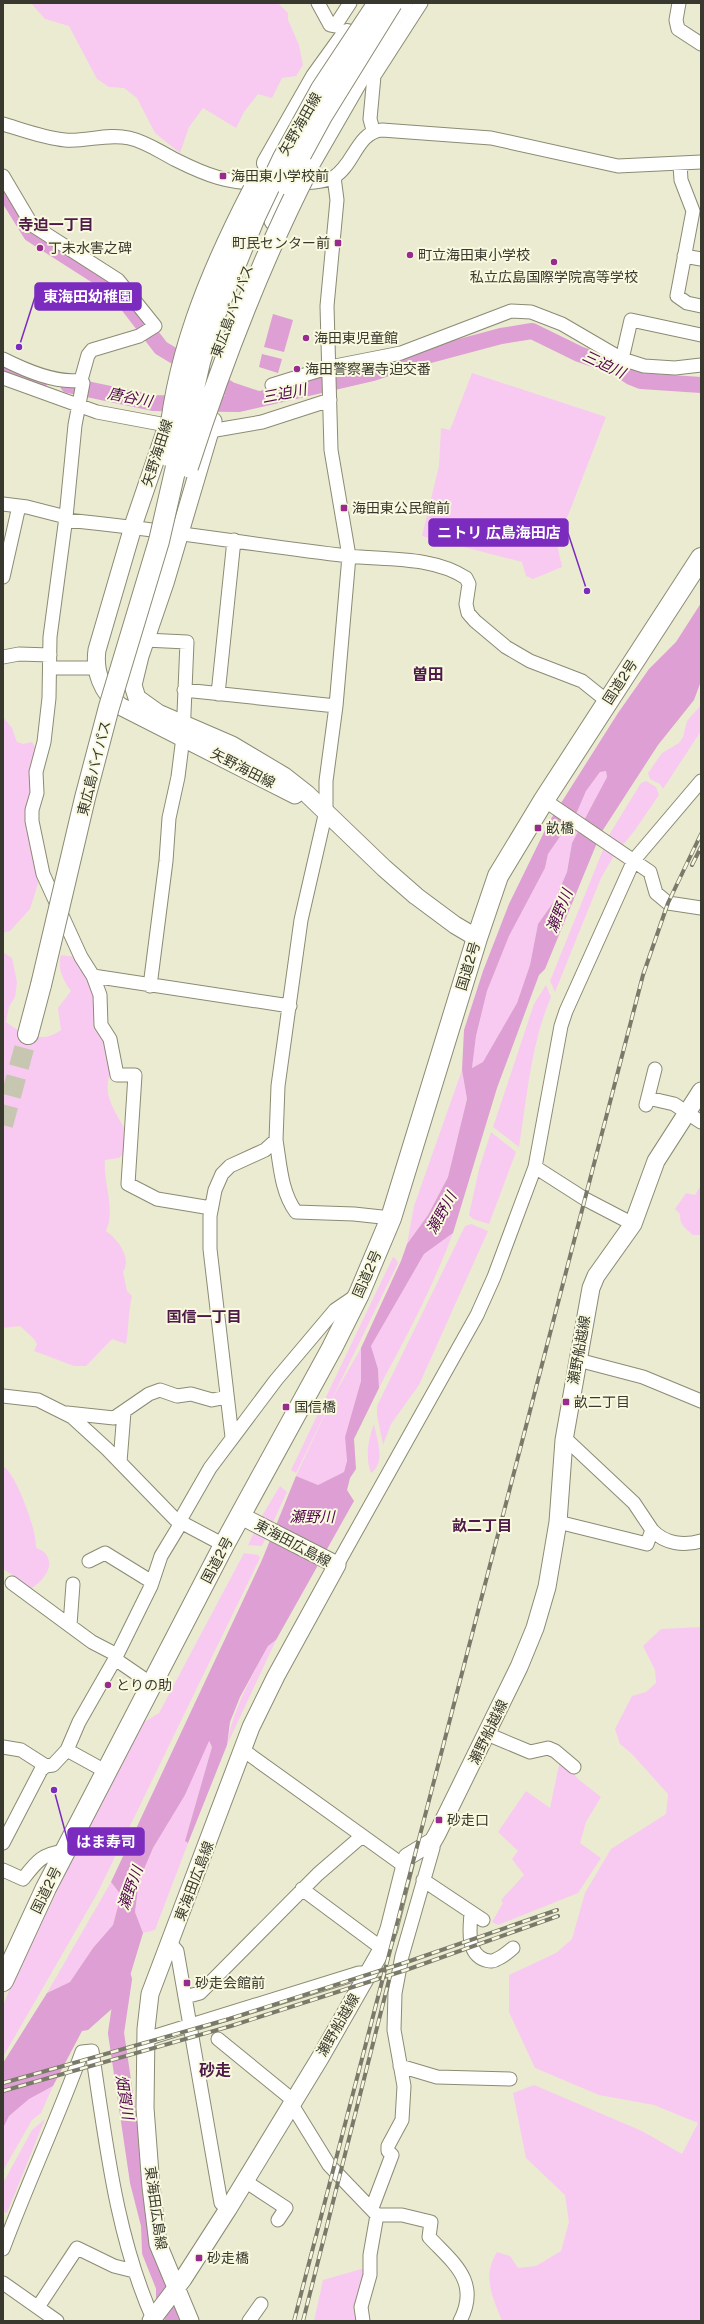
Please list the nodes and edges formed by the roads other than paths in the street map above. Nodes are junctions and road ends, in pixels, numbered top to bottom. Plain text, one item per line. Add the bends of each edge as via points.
1 (318, 3) edge
2 (350, 3) edge
3 (370, 3) edge
4 (378, 3) edge
5 (392, 3) edge
6 (404, 3) edge
7 (421, 3) edge
8 (679, 3) edge
9 (389, 26) junction
10 (701, 44) edge
11 (3, 124) edge
12 (373, 130) junction
13 (701, 162) edge
14 (680, 164) junction
15 (3, 176) edge
16 (334, 177) junction
17 (288, 183) junction
18 (265, 184) junction
19 (684, 256) junction
20 (701, 259) edge
21 (701, 306) edge
22 (701, 335) edge
23 (3, 359) edge
24 (622, 359) junction
25 (701, 365) edge
26 (330, 371) junction
27 (3, 378) edge
28 (272, 384) dead end
29 (81, 391) junction
30 (330, 397) junction
31 (169, 419) junction
32 (210, 431) junction
33 (3, 504) edge
34 (168, 504) junction
35 (19, 506) junction
36 (66, 519) junction
37 (133, 527) junction
38 (180, 532) junction
39 (234, 540) junction
40 (349, 556) junction
41 (701, 558) edge
42 (3, 577) edge
43 (139, 609) junction
44 (145, 640) junction
45 (3, 657) edge
46 (50, 662) junction
47 (95, 668) junction
48 (133, 685) junction
49 (184, 690) junction
50 (107, 691) junction
51 (218, 694) junction
52 (607, 701) junction
53 (336, 706) junction
54 (183, 730) junction
55 (701, 781) edge
56 (550, 803) junction
57 (326, 810) junction
58 (628, 856) junction
59 (701, 908) edge
60 (477, 938) junction
61 (93, 976) junction
62 (150, 986) junction
63 (290, 1006) junction
64 (28, 1034) tunnel mouth
65 (655, 1069) dead end
66 (701, 1092) edge
67 (694, 1117) edge
68 (276, 1140) junction
69 (535, 1167) junction
70 (211, 1208) junction
71 (391, 1218) junction
72 (633, 1224) junction
73 (359, 1294) junction
74 (578, 1360) junction
75 (3, 1396) edge
76 (227, 1397) junction
77 (701, 1400) edge
78 (124, 1412) junction
79 (65, 1413) junction
80 (232, 1437) junction
81 (564, 1440) junction
82 (120, 1462) junction
83 (249, 1520) junction
84 (180, 1522) junction
85 (558, 1522) junction
86 (652, 1530) junction
87 (701, 1541) edge
88 (224, 1545) junction
89 (89, 1561) dead end
90 (334, 1564) junction
91 (152, 1582) junction
92 (12, 1583) dead end
93 (73, 1584) dead end
94 (70, 1625) junction
95 (116, 1657) junction
96 (153, 1685) junction
97 (487, 1734) junction
98 (3, 1747) edge
99 (67, 1750) junction
100 (243, 1750) junction
101 (46, 1766) junction
102 (574, 1767) dead end
103 (107, 1772) junction
104 (362, 1836) junction
105 (432, 1841) junction
106 (3, 1844) edge
107 (65, 1852) junction
108 (404, 1865) junction
109 (3, 1870) edge
110 (423, 1880) junction
111 (302, 1889) junction
112 (471, 1912) junction
113 (483, 1920) dead end
114 (170, 1943) junction
115 (384, 1946) junction
116 (513, 1948) dead end
117 (368, 1973) junction
118 (3, 1981) edge
119 (185, 1997) junction
120 (190, 2026) junction
121 (146, 2039) junction
122 (218, 2039) dead end
123 (400, 2066) junction
124 (510, 2079) dead end
125 (293, 2103) junction
126 (245, 2181) junction
127 (228, 2209) junction
128 (374, 2212) junction
129 (278, 2220) dead end
130 (3, 2249) edge
131 (134, 2271) junction
132 (3, 2283) edge
133 (173, 2290) junction
134 (261, 2304) dead end
135 (38, 2306) junction
136 (154, 2318) edge
137 (56, 2321) edge
138 (190, 2321) edge
139 (249, 2321) edge
140 (363, 2321) edge
141 (460, 2321) edge

1 - 2 street via 330,25 335,26
3 - 18 main road, 矢野海田線
3 - 43 highway, bridge via 316,77 267,163 216,269 183,364 172,417 166,497
4 - 34 highway, 東広島バイパス, bridge via 321,89 300,126 267,189 244,243 211,325 200,362
5 - 34 highway, 東広島バイパス, bridge via 304,149 263,231 224,330
6 - 9 main road, 矢野海田線
7 - 12 street via 374,76 370,119
8 - 10 street via 676,20 678,29
9 - 17 main road, 矢野海田線 via 360,63
9 - 43 highway, bridge via 310,163 280,224 236,329
11 - 18 street via 66,141 109,136 128,137 224,180 239,184
12 - 14 street via 491,138 618,166
12 - 16 street via 367,134
13 - 14 street
14 - 19 street via 681,180 693,211
15 - 29 street via 32,225 118,280 155,326 148,331 92,350 88,355
16 - 17 street via 308,183
16 - 26 street via 337,200 328,306
17 - 18 street
17 - 32 main road, 矢野海田線 via 269,231
18 - 31 main road, 矢野海田線, bridge via 223,261 188,357
19 - 20 street
19 - 21 street via 677,296 687,303
22 - 24 street via 631,320
23 - 29 street via 52,377 73,381
24 - 25 street via 644,366 675,368
24 - 26 street via 562,324 531,312 511,311 401,353
26 - 28 street
26 - 30 street
27 - 29 street
29 - 31 street via 97,412
29 - 36 street via 75,425
30 - 32 street via 262,422
30 - 40 street via 331,450
31 - 32 street
31 - 37 main road, 矢野海田線
32 - 38 main road, 矢野海田線
33 - 35 street
34 - 43 highway, 東広島バイパス, bridge
35 - 36 street
35 - 42 street
36 - 37 street
36 - 46 street via 50,637
37 - 38 street
37 - 47 main road, 矢野海田線 via 97,650
38 - 39 street
38 - 44 main road, 矢野海田線
39 - 40 street
39 - 51 street
40 - 52 street via 409,561 437,566 462,575 468,582 468,613 476,621 506,647 530,661 582,681
40 - 53 street
41 - 52 highway, 国道2号
43 - 64 highway, 東広島バイパス, bridge via 85,798
44 - 48 main road, 矢野海田線
44 - 49 street via 187,642
45 - 46 street via 19,654
46 - 47 street
46 - 61 street via 49,698 44,742 36,772 37,793 32,821 43,874
47 - 50 main road, 矢野海田線
48 - 50 main road via 117,696
48 - 54 main road, 矢野海田線 via 143,704
49 - 51 street
49 - 54 street
50 - 54 main road, 矢野海田線 via 114,701 131,712
51 - 53 street
52 - 56 highway, 国道2号
53 - 57 street via 326,781
54 - 57 main road, 矢野海田線
54 - 62 street via 178,777 169,818
55 - 58 street
56 - 58 street
56 - 60 highway, 国道2号 via 498,876
57 - 60 main road, 矢野海田線 via 416,896
57 - 63 street via 301,920
58 - 59 street via 650,872 656,893 668,903
58 - 69 street via 561,1026
60 - 71 highway, 国道2号
61 - 62 street
61 - 70 street via 100,995 101,1025 110,1039 118,1075 135,1075 128,1184 157,1200
62 - 63 street
63 - 68 street via 278,1086
65 - 67 street via 647,1102 674,1104
66 - 67 main road, 瀬野船越線
67 - 72 main road, 瀬野船越線 via 656,1161
68 - 70 street via 265,1150 230,1166 222,1174
68 - 71 street via 281,1176 290,1204 296,1212
69 - 72 street via 585,1199
69 - 90 street via 477,1315
70 - 76 street via 210,1249 226,1370
71 - 73 highway, 国道2号
72 - 74 main road, 瀬野船越線 via 596,1276 587,1304
73 - 80 street via 335,1310
73 - 83 highway, 国道2号
74 - 77 street via 643,1377
74 - 81 main road, 瀬野船越線
75 - 79 street via 38,1400
76 - 78 street via 212,1400 191,1394 177,1396 160,1390 149,1394
76 - 80 street
78 - 79 street via 114,1418
78 - 82 street
79 - 82 street
80 - 84 street via 210,1468
81 - 85 main road, 瀬野船越線
81 - 86 street via 634,1503
82 - 84 street
83 - 88 highway, 国道2号
83 - 90 main road, 東海田広島線
84 - 88 street
84 - 91 street via 161,1556
85 - 86 street via 648,1544
85 - 97 main road, 瀬野船越線 via 547,1586 535,1628
86 - 87 street via 656,1535 674,1543
88 - 96 highway, 国道2号
89 - 91 street via 105,1553
90 - 100 main road, 東海田広島線 via 251,1727
91 - 95 street
92 - 94 street
93 - 94 street
94 - 95 street
95 - 96 street
95 - 99 street via 78,1722
96 - 103 highway, 国道2号
97 - 102 street via 530,1752 548,1748
97 - 105 main road, 瀬野船越線
98 - 101 street via 21,1750
99 - 101 street via 52,1765
99 - 103 street
100 - 104 street
100 - 114 main road, 東海田広島線
101 - 106 street via 41,1770
103 - 107 highway, 国道2号
104 - 108 street
104 - 111 street
105 - 108 main road, 瀬野船越線 via 407,1857
105 - 110 street via 433,1848
107 - 109 street via 49,1853 37,1861 23,1878
107 - 118 highway, 国道2号
108 - 115 main road, 瀬野船越線
110 - 112 street
110 - 123 street via 395,1992 394,2030
111 - 115 street via 376,1944
111 - 119 street via 200,1993
112 - 113 street
112 - 116 street via 470,1935 474,1951 482,1959 490,1962 497,1960
114 - 119 street via 177,1952
114 - 121 main road, 東海田広島線 via 150,1994
115 - 117 main road, 瀬野船越線
117 - 120 street via 359,1973
117 - 125 main road, 瀬野船越線
119 - 120 street
120 - 121 street
120 - 127 street via 221,2203
121 - 133 main road, 東海田広島線 via 145,2108 152,2194 158,2244
122 - 125 street
123 - 124 street via 437,2077
123 - 128 street via 404,2086 402,2120 388,2146 388,2151 392,2154
125 - 126 main road, 瀬野船越線
125 - 128 street via 329,2165
126 - 127 main road, 瀬野船越線
126 - 129 street via 286,2208
127 - 133 main road, 瀬野船越線 via 183,2279
128 - 140 street via 370,2275 361,2307
128 - 141 street via 432,2222 429,2237 456,2264 464,2281 466,2307
130 - 131 street via 82,2052 92,2051 117,2201
131 - 135 street via 114,2266 77,2248
131 - 136 street
132 - 135 street
133 - 136 main road, 瀬野船越線
133 - 138 main road, 東海田広島線
134 - 139 street
135 - 137 street

